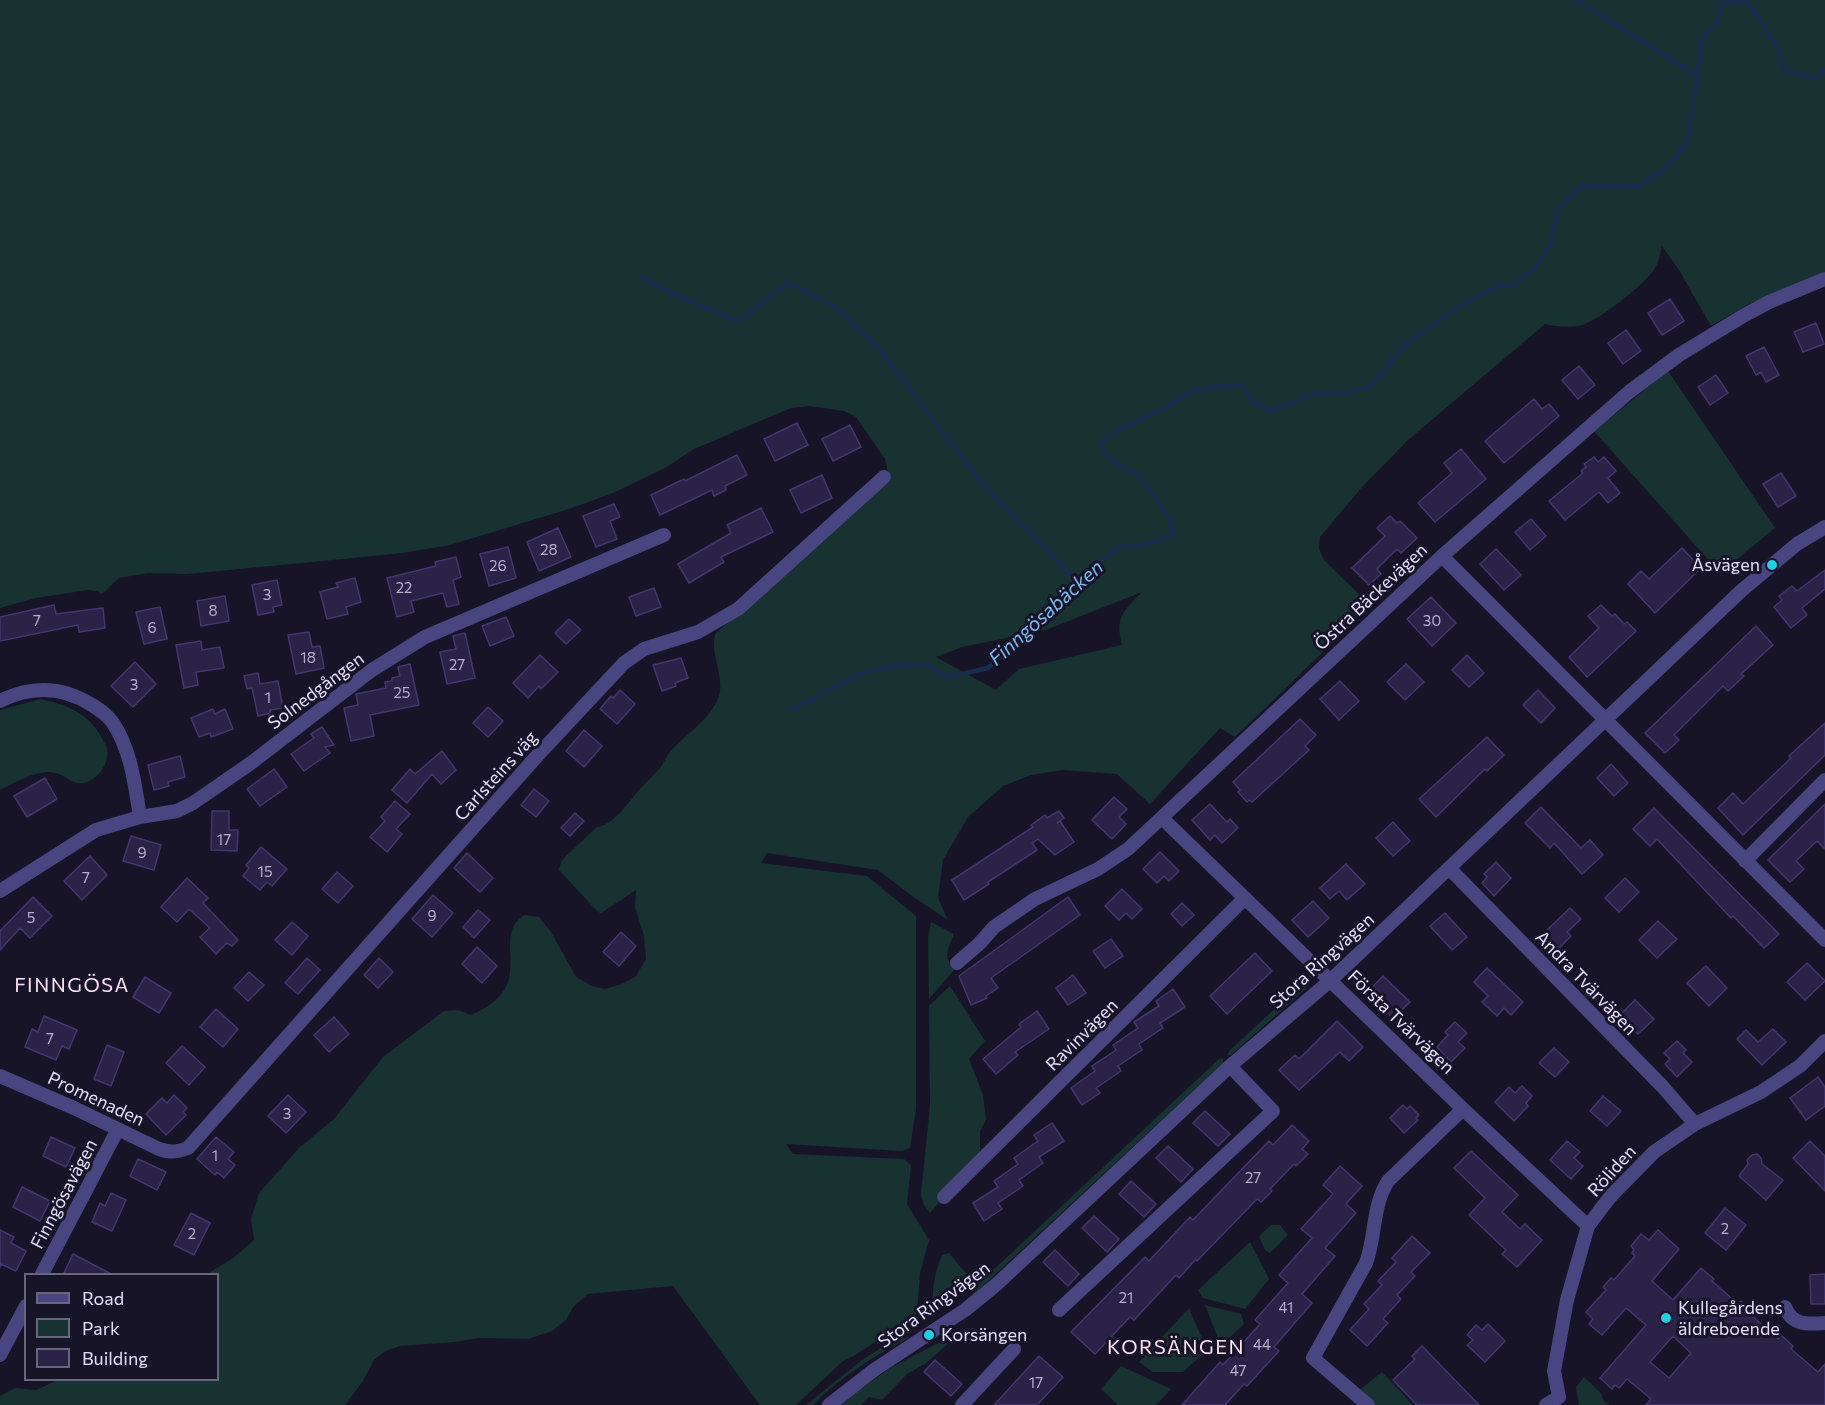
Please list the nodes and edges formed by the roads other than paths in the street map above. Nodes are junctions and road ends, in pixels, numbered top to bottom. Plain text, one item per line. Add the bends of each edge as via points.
1 (1825, 279) edge
2 (884, 477) dead end
3 (1825, 527) edge
4 (664, 535) dead end
5 (1442, 556) junction
6 (0, 702) edge
7 (1606, 720) junction
8 (1825, 780) edge
9 (140, 817) junction
10 (1163, 819) junction
11 (1745, 861) junction
12 (1449, 868) junction
13 (0, 891) edge
14 (1245, 898) junction
15 (1825, 940) edge
16 (957, 963) dead end
17 (1331, 980) junction
18 (1825, 1041) edge
19 (1230, 1066) junction
20 (0, 1076) edge
21 (1463, 1108) junction
22 (1695, 1124) junction
23 (118, 1129) junction
24 (177, 1152) joint
25 (944, 1197) dead end
26 (1588, 1226) junction
27 (43, 1273) edge
28 (1785, 1307) dead end
29 (24, 1310) edge
30 (1059, 1310) dead end
31 (1825, 1323) edge
32 (1014, 1349) dead end
33 (0, 1355) edge
34 (1564, 1401) edge
35 (829, 1405) edge
36 (962, 1405) edge
37 (1368, 1405) edge
38 (1546, 1405) edge

1 - 5 street, Östra Bäckevägen via 1743,316 1650,375
2 - 24 street, Carlsteins väg via 738,609 698,632 644,649 624,663 202,1133 188,1148
3 - 7 street, Stora Ringvägen via 1757,577
4 - 9 street, Solnedgången via 425,637 372,670 251,763 193,802 177,811
5 - 7 street
5 - 10 street, Östra Bäckevägen
6 - 9 street via 24,691 54,690 103,711 123,740
7 - 11 street
7 - 12 street, Stora Ringvägen
8 - 11 street
9 - 13 street, Solnedgången via 96,830
10 - 14 street, Första Tvärvägen
10 - 16 street, Östra Bäckevägen via 1113,860 1048,892 994,927
11 - 15 street
12 - 17 street, Stora Ringvägen
12 - 22 street, Andra Tvärvägen
14 - 17 street, Första Tvärvägen
14 - 25 street, Ravinvägen
17 - 19 street, Stora Ringvägen
17 - 21 street, Första Tvärvägen
18 - 22 street, Röliden via 1800,1066 1768,1088
19 - 30 street via 1273,1111
19 - 35 street, Stora Ringvägen via 997,1284
20 - 23 street, Promenaden
21 - 26 street, Första Tvärvägen
21 - 37 street via 1388,1181 1381,1193 1366,1263 1313,1358
22 - 26 street, Röliden via 1654,1152
23 - 24 street, Promenaden via 159,1149
23 - 27 street, Finngösavägen
26 - 34 street, Röliden via 1571,1282 1554,1371
28 - 31 street via 1788,1316 1802,1324
29 - 33 street
32 - 36 street
34 - 38 street, Röliden

